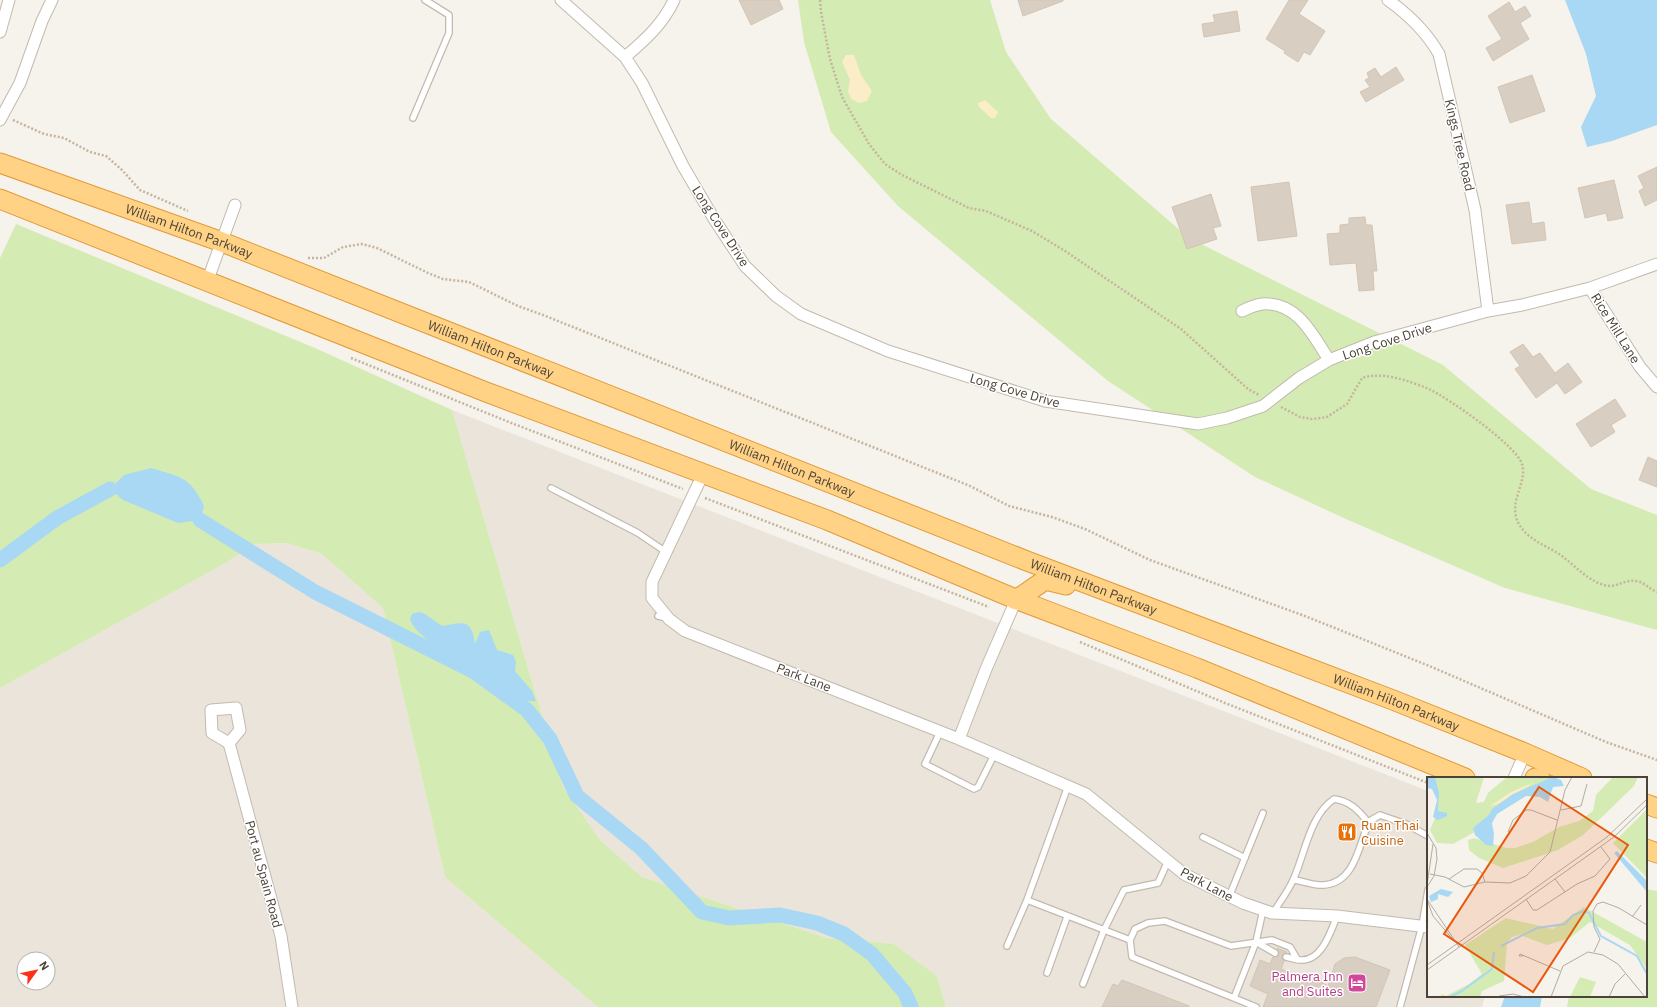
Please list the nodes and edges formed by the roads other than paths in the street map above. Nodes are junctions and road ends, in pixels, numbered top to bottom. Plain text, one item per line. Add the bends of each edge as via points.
1 (9, 0) edge
2 (52, 0) edge
3 (424, 0) edge
4 (561, 0) edge
5 (674, 0) edge
6 (1388, 0) edge
7 (0, 32) edge
8 (625, 57) junction
9 (1, 118) edge
10 (413, 118) dead end
11 (0, 163) edge
12 (0, 199) edge
13 (235, 206) dead end
14 (222, 242) junction
15 (1657, 264) edge
16 (207, 282) junction
17 (1590, 288) junction
18 (1242, 311) dead end
19 (1488, 311) junction
20 (1329, 360) junction
21 (1657, 387) edge
22 (703, 474) junction
23 (551, 488) dead end
24 (666, 552) junction
25 (1013, 607) junction
26 (1148, 608) junction
27 (658, 616) dead end
28 (669, 619) junction
29 (940, 732) junction
30 (960, 739) junction
31 (229, 743) dead end
32 (1525, 753) junction
33 (994, 755) junction
34 (1463, 777) edge
35 (1514, 777) edge
36 (1580, 777) edge
37 (1068, 786) junction
38 (1647, 806) edge
39 (1657, 809) edge
40 (1263, 814) dead end
41 (1368, 822) junction
42 (1427, 835) edge
43 (1203, 837) dead end
44 (1647, 849) edge
45 (1657, 853) edge
46 (1245, 858) junction
47 (1168, 861) junction
48 (1294, 880) junction
49 (1229, 897) junction
50 (1027, 900) junction
51 (1427, 902) edge
52 (1268, 911) junction
53 (1067, 916) junction
54 (1337, 916) junction
55 (1425, 927) edge
56 (1104, 930) junction
57 (1130, 940) junction
58 (1256, 942) junction
59 (1007, 946) dead end
60 (1275, 952) dead end
61 (1286, 957) dead end
62 (1296, 959) junction
63 (1047, 973) dead end
64 (1083, 984) dead end
65 (1234, 998) junction
66 (292, 1007) edge
67 (1256, 1007) edge
68 (1400, 1007) edge

1 - 7 street
2 - 9 street via 42,20 20,83
3 - 10 lane via 449,14 449,33
4 - 8 street, Long Cove Drive
5 - 8 street via 666,17
6 - 19 street, Kings Tree Road via 1409,15 1430,37 1439,54 1475,210
8 - 20 street, Long Cove Drive via 642,82 683,166 745,266 776,296 802,314 888,351 1045,401 1198,424 1263,406 1299,378
11 - 14 highway, William Hilton Parkway
12 - 16 highway
13 - 14 street
14 - 16 street
14 - 26 highway, William Hilton Parkway
15 - 17 street, Long Cove Drive
16 - 22 highway
17 - 19 street, Long Cove Drive
17 - 21 street, Rice Mill Lane via 1640,367
18 - 20 street via 1261,304 1278,304 1295,313
19 - 20 street, Long Cove Drive via 1374,342
22 - 24 street, Park Lane
22 - 25 highway via 827,520
23 - 24 lane via 638,533
24 - 28 street, Park Lane via 652,582 652,598
25 - 26 highway via 1045,580
25 - 30 street
25 - 34 highway via 1197,668
26 - 32 highway, William Hilton Parkway via 1393,700
27 - 28 lane, Park Lane
28 - 29 street, Park Lane via 685,631
29 - 30 street, Park Lane
29 - 33 lane via 924,764 974,789 978,787
30 - 33 street, Park Lane
31 - 66 street, Port au Spain Road via 281,936
32 - 35 street
32 - 36 highway, William Hilton Parkway
33 - 37 street, Park Lane
37 - 47 street, Park Lane via 1086,794
37 - 50 lane
38 - 39 highway
40 - 46 lane
41 - 42 lane via 1380,815 1406,824
41 - 48 lane via 1348,874 1340,881 1323,885
41 - 48 lane via 1357,809 1343,800 1334,799 1328,803 1316,819
43 - 46 lane
44 - 45 highway
46 - 49 lane
47 - 49 street, Park Lane via 1184,874
47 - 56 lane via 1158,883 1124,890
48 - 52 lane
49 - 52 street, Park Lane
50 - 53 lane
50 - 59 lane
51 - 55 lane
52 - 54 street, Park Lane
52 - 58 lane
53 - 56 lane
53 - 63 lane
54 - 55 street, Park Lane
54 - 62 lane via 1328,940 1315,956 1303,960
55 - 68 lane
56 - 57 lane
56 - 64 lane
57 - 58 lane via 1135,929 1148,923 1165,921 1231,946
57 - 65 lane via 1132,957
58 - 60 lane
58 - 62 lane via 1272,940 1290,947
58 - 65 lane
61 - 62 lane
65 - 67 lane

